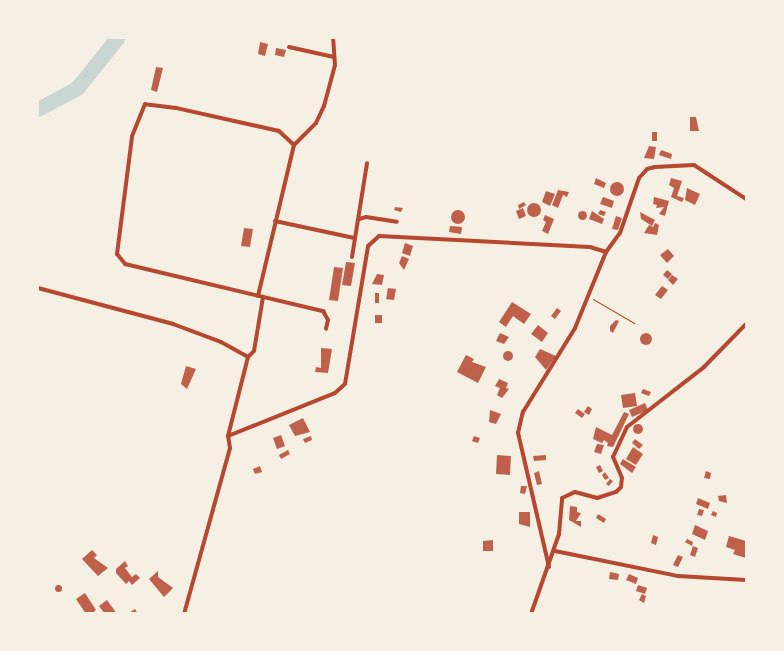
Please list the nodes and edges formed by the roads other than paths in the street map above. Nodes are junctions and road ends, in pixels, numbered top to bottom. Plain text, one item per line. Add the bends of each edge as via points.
1 (333, 38) edge
2 (289, 47) dead end
3 (334, 57) junction
4 (294, 145) junction
5 (368, 163) dead end
6 (746, 199) edge
7 (359, 219) junction
8 (275, 221) junction
9 (397, 222) dead end
10 (354, 238) junction
11 (606, 252) junction
12 (352, 258) dead end
13 (38, 288) edge
14 (261, 297) junction
15 (746, 324) edge
16 (326, 329) dead end
17 (248, 357) junction
18 (228, 436) junction
19 (555, 551) junction
20 (549, 567) junction
21 (746, 580) edge
22 (184, 614) edge
23 (531, 614) edge

1 - 3 street
2 - 3 street
3 - 4 street via 320,115
4 - 8 street
4 - 14 street via 279,132 152,104 146,104 140,112 132,138 118,236 120,260 132,266
5 - 7 street
6 - 11 street via 694,165 647,169 637,183 620,233
7 - 9 street via 366,217
7 - 10 street
8 - 10 street
8 - 14 street
10 - 12 street
11 - 18 street via 590,247 379,236 368,246 348,368 341,388
11 - 20 street via 575,328 523,412 518,433
13 - 17 street via 197,332
14 - 16 street via 323,311 328,320
14 - 17 street via 254,351
15 - 19 street via 697,373 627,427 613,457 622,478 621,487 616,492 597,498 575,492 562,498
17 - 18 street
18 - 22 street via 230,448
19 - 20 street
19 - 21 street via 678,576
20 - 23 street

